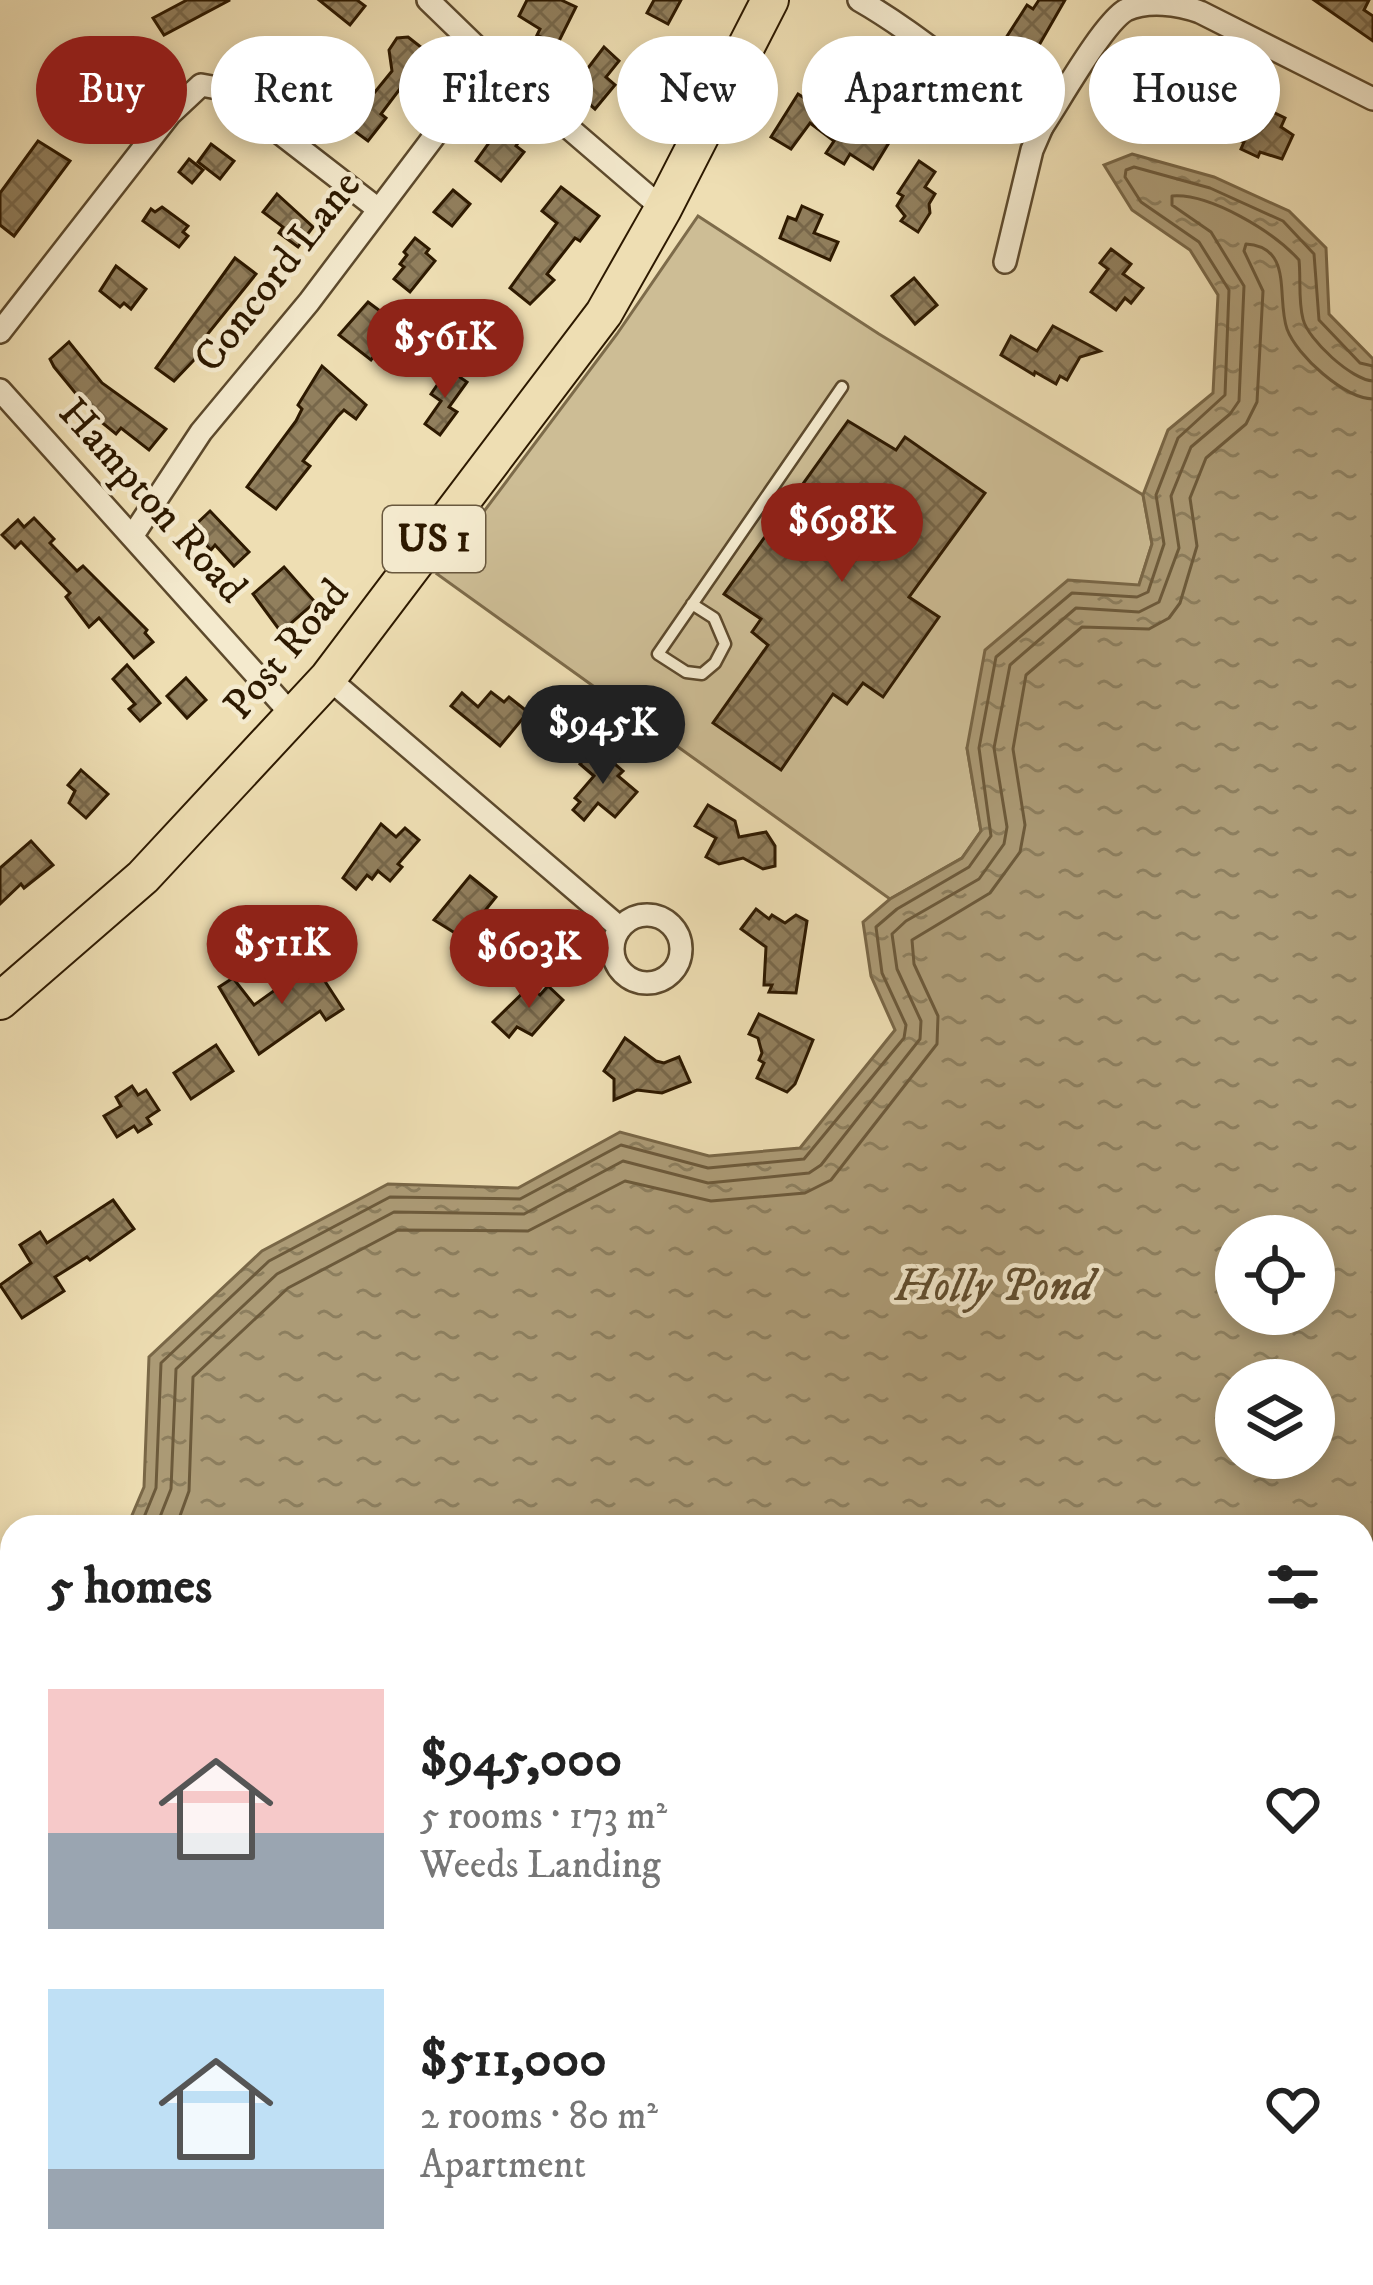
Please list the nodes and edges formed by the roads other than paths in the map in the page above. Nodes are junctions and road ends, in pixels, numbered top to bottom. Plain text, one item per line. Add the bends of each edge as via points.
1 (428, 0) edge
2 (770, 0) edge
3 (859, 0) edge
4 (465, 36) edge
5 (917, 36) edge
6 (1065, 93) edge
7 (1373, 98) edge
8 (427, 144) edge
9 (587, 144) edge
10 (1035, 144) edge
11 (378, 208) junction
12 (663, 209) junction
13 (1005, 262) dead end
14 (0, 332) edge
15 (842, 387) dead end
16 (0, 390) edge
17 (133, 535) junction
18 (692, 604) junction
19 (328, 678) junction
20 (294, 717) junction
21 (620, 928) dead end
22 (0, 1001) edge

1 - 4 street
2 - 12 main road, Post Road / US 1
3 - 5 street
6 - 7 street via 1126,10 1152,3 1200,12
8 - 11 street, Concord Lane
9 - 12 street
10 - 13 street
11 - 14 street via 223,89 201,85
11 - 17 street, Concord Lane via 201,432
12 - 19 main road, Post Road / US 1 via 604,313
15 - 18 lane
16 - 17 street, Hampton Road
17 - 20 street, Hampton Road
18 - 18 lane via 658,654 702,674 725,644 713,618
19 - 20 main road, Post Road / US 1
19 - 21 street
20 - 22 main road, Post Road / US 1 via 143,877

